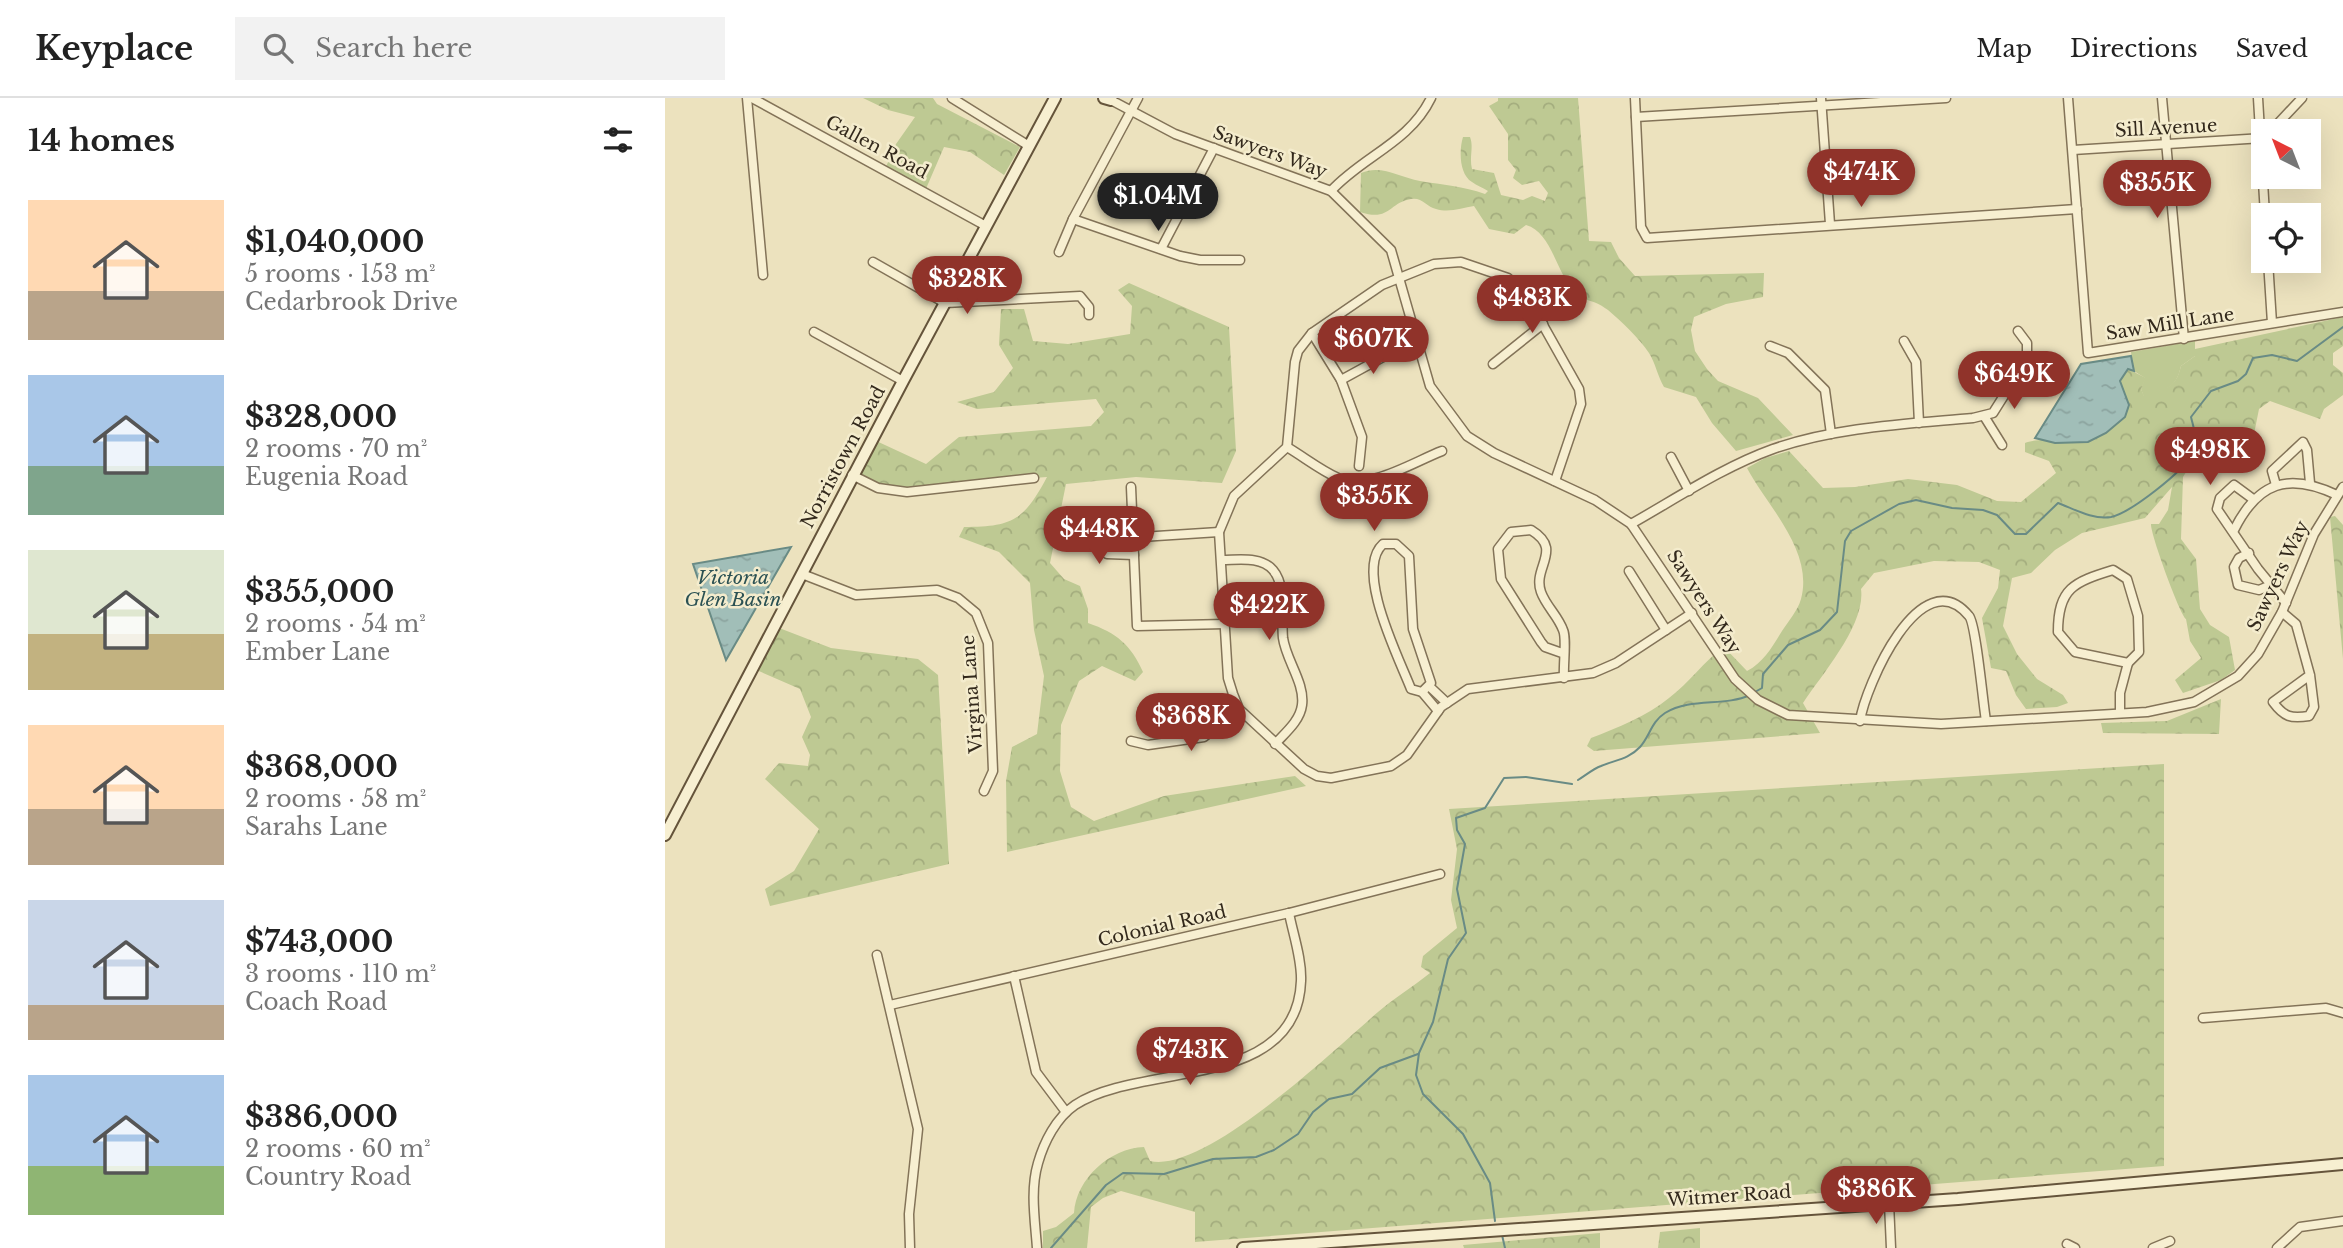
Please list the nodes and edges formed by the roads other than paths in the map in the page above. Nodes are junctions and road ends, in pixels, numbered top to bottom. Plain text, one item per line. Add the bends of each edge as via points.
1 (750, 98) edge
2 (952, 98) edge
3 (1108, 98) edge
4 (1138, 98) edge
5 (1431, 98) edge
6 (1635, 98) edge
7 (1945, 98) edge
8 (2069, 98) edge
9 (2162, 98) edge
10 (2258, 98) edge
11 (2302, 98) edge
12 (1054, 101) edge
13 (1821, 101) edge
14 (1131, 110) junction
15 (1636, 117) junction
16 (2260, 119) edge
17 (2282, 119) edge
18 (2251, 140) edge
19 (2164, 142) junction
20 (1029, 146) junction
21 (1214, 148) junction
22 (2073, 150) junction
23 (1331, 191) junction
24 (2077, 209) junction
25 (1073, 219) junction
26 (1830, 224) junction
27 (986, 226) junction
28 (1161, 249) junction
29 (1059, 252) dead end
30 (1240, 260) dead end
31 (873, 262) dead end
32 (2269, 273) edge
33 (763, 275) dead end
34 (1401, 276) junction
35 (945, 303) junction
36 (2343, 312) edge
37 (1089, 314) dead end
38 (2272, 323) junction
39 (1543, 324) junction
40 (2018, 331) dead end
41 (814, 332) dead end
42 (1311, 333) junction
43 (2184, 339) junction
44 (1904, 341) dead end
45 (1770, 346) dead end
46 (1394, 351) dead end
47 (1493, 363) dead end
48 (1341, 380) junction
49 (903, 381) junction
50 (1984, 416) junction
51 (1919, 423) junction
52 (1831, 434) junction
53 (2003, 446) dead end
54 (1287, 447) junction
55 (1442, 451) dead end
56 (1671, 457) dead end
57 (1359, 466) dead end
58 (852, 475) junction
59 (1034, 478) dead end
60 (1555, 481) junction
61 (2310, 482) junction
62 (2276, 485) junction
63 (1131, 487) dead end
64 (2343, 487) edge
65 (1689, 491) junction
66 (2337, 495) junction
67 (2253, 499) junction
68 (1631, 524) junction
69 (2234, 530) junction
70 (1219, 532) junction
71 (1133, 537) junction
72 (2249, 553) junction
73 (1134, 555) junction
74 (1222, 560) junction
75 (1629, 572) dead end
76 (802, 574) junction
77 (2271, 585) junction
78 (2284, 607) junction
79 (1692, 613) junction
80 (1225, 624) junction
81 (1666, 631) junction
82 (1562, 653) junction
83 (2128, 663) junction
84 (2310, 675) junction
85 (1564, 678) junction
86 (1426, 690) junction
87 (1447, 703) junction
88 (1239, 709) junction
89 (1438, 711) junction
90 (2120, 713) junction
91 (1860, 721) junction
92 (1986, 721) junction
93 (1131, 741) dead end
94 (1275, 744) junction
95 (983, 791) dead end
96 (669, 816) edge
97 (665, 835) edge
98 (1440, 874) dead end
99 (1289, 913) junction
100 (877, 955) dead end
101 (1014, 976) junction
102 (890, 1005) junction
103 (2343, 1013) edge
104 (2203, 1018) dead end
105 (1066, 1112) junction
106 (2343, 1164) edge
107 (1889, 1203) junction
108 (2343, 1221) edge
109 (2170, 1241) dead end
110 (910, 1248) edge
111 (1037, 1248) edge
112 (1243, 1248) edge
113 (1891, 1248) edge
114 (2153, 1248) edge
115 (2277, 1248) edge

1 - 27 street, Gallen Road
1 - 33 street
2 - 20 street
3 - 14 street, Sawyers Way
4 - 14 street
5 - 23 street via 1408,132 1355,167
6 - 15 street
7 - 13 street
8 - 22 street, Saw Mill Lane
9 - 19 street
10 - 16 street
11 - 17 street
12 - 20 street, Norristown Road
13 - 15 street
13 - 26 street
14 - 21 street, Sawyers Way via 1175,134
14 - 25 street
15 - 26 street via 1641,227 1647,238
18 - 19 street, Sill Avenue
19 - 22 street, Sill Avenue
19 - 43 street
20 - 27 street, Norristown Road
21 - 23 street, Sawyers Way
21 - 28 street
22 - 24 street, Saw Mill Lane
23 - 34 street, Sawyers Way via 1391,250
24 - 26 street
24 - 43 street, Saw Mill Lane via 2088,353
25 - 28 street
25 - 29 street
27 - 35 street, Norristown Road
28 - 30 street via 1200,260
31 - 35 street
32 - 38 street
34 - 39 street via 1434,264 1461,262 1490,270 1525,293
34 - 42 street
34 - 60 street, Sawyers Way via 1421,362 1445,409 1476,442
35 - 37 street via 1080,296
35 - 49 street, Norristown Road
36 - 38 street, Saw Mill Lane
38 - 43 street, Saw Mill Lane
39 - 47 street
39 - 60 street via 1573,374 1581,404
40 - 50 street via 2027,343 2027,359 1999,408
41 - 49 street
42 - 48 street
42 - 54 street via 1295,362
44 - 51 street via 1916,362
45 - 52 street via 1788,353 1825,390
46 - 48 street
48 - 57 street via 1361,437
49 - 58 street, Norristown Road
50 - 51 street
50 - 53 street
51 - 52 street
52 - 65 street via 1773,449
54 - 55 street via 1329,473 1354,481 1373,479
54 - 70 street via 1234,496
56 - 65 street
58 - 59 street via 878,488 907,492
58 - 76 street, Norristown Road
60 - 68 street, Sawyers Way
61 - 62 street
61 - 62 street via 2303,442 2272,471
61 - 66 street
62 - 67 street
63 - 71 street
64 - 66 street, Sawyers Way
65 - 68 street
66 - 78 street, Sawyers Way via 2314,534
67 - 69 street
67 - 69 street via 2234,485 2220,498 2217,509
68 - 79 street, Sawyers Way
69 - 72 street
70 - 71 street
70 - 74 street
71 - 73 street
71 - 73 street via 1110,539 1107,554
72 - 77 street
72 - 77 street via 2234,567 2238,585 2259,590
73 - 80 street via 1137,626
74 - 80 street
74 - 94 street via 1260,561 1279,580 1283,638 1302,706 1299,717
75 - 81 street
76 - 95 street, Virgina Lane via 856,595 937,590 964,601 976,613 988,643 993,771
76 - 96 street, Norristown Road
77 - 78 street
78 - 84 street via 2296,624
78 - 90 street, Sawyers Way via 2258,654 2214,693 2174,708
79 - 81 street
79 - 91 street, Sawyers Way via 1745,690 1758,700 1788,715
80 - 88 street via 1228,678
81 - 85 street via 1609,666
82 - 82 street via 1565,633 1541,593 1539,576 1547,558 1544,542 1531,530 1511,532 1498,549 1501,579 1545,647
82 - 85 street
83 - 83 street via 2141,644 2127,579 2113,570 2072,587 2059,609 2062,639 2087,657
83 - 90 street
84 - 84 street via 2314,707 2309,716 2292,719 2283,715 2273,702
85 - 87 street via 1468,689
86 - 86 street via 1428,668 1413,629 1409,556 1396,544 1383,544 1376,550 1373,564 1377,594 1411,689
86 - 87 street
86 - 89 street
87 - 89 street
88 - 93 street via 1204,737 1148,745
88 - 94 street
89 - 94 street via 1400,762 1352,775 1317,776
90 - 92 street, Sawyers Way
91 - 92 street, Sawyers Way
91 - 92 street via 1869,687 1906,622 1936,603 1962,610 1974,626
96 - 97 street, Norristown Road
98 - 99 street, Colonial Road
99 - 101 street, Colonial Road
99 - 105 street via 1301,981 1291,1017 1273,1039 1237,1062 1100,1093
100 - 102 street
101 - 102 street, Colonial Road
101 - 105 street via 1036,1072
102 - 110 street via 918,1129
103 - 104 street via 2326,1008
105 - 111 street via 1048,1137 1037,1164
106 - 107 street, Witmer Road
107 - 112 street, Witmer Road
107 - 113 street
108 - 115 street via 2300,1227
109 - 114 street

